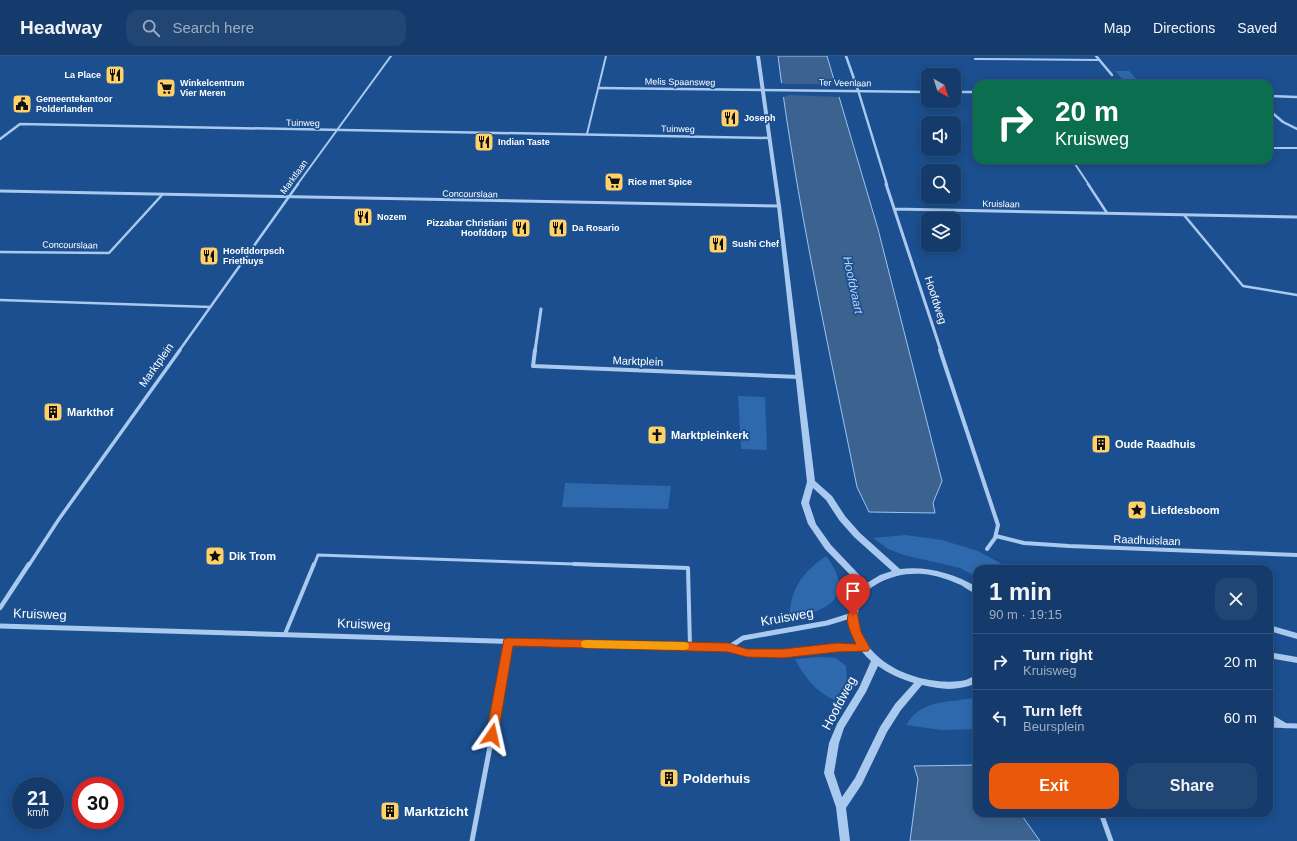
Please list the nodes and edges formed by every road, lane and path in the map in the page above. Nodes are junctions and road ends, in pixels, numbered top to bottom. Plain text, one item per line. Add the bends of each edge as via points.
1 (391, 56) edge
2 (606, 56) edge
3 (758, 56) edge
4 (846, 56) edge
5 (1096, 56) edge
6 (975, 59) dead end
7 (1099, 60) junction
8 (1112, 75) dead end
9 (598, 88) junction
10 (762, 90) junction
11 (858, 90) junction
12 (921, 92) edge
13 (961, 92) edge
14 (973, 92) edge
15 (1273, 96) edge
16 (1297, 96) edge
17 (1273, 113) edge
18 (1297, 129) edge
19 (337, 131) junction
20 (587, 134) junction
21 (769, 138) junction
22 (0, 139) edge
23 (1273, 148) edge
24 (1297, 148) edge
25 (1075, 164) edge
26 (0, 191) edge
27 (162, 195) junction
28 (288, 198) junction
29 (779, 206) junction
30 (894, 209) junction
31 (1107, 213) junction
32 (1184, 215) junction
33 (1297, 217) edge
34 (0, 252) edge
35 (1297, 294) edge
36 (0, 300) edge
37 (210, 307) junction
38 (541, 309) dead end
39 (799, 377) junction
40 (811, 482) junction
41 (996, 536) junction
42 (987, 549) dead end
43 (1297, 555) edge
44 (898, 572) junction
45 (866, 587) junction
46 (973, 589) edge
47 (0, 608) edge
48 (853, 615) junction
49 (0, 626) edge
50 (1273, 629) edge
51 (285, 634) junction
52 (1297, 636) edge
53 (508, 642) junction
54 (690, 646) junction
55 (728, 648) junction
56 (864, 648) junction
57 (1273, 656) edge
58 (876, 660) junction
59 (1297, 660) edge
60 (973, 680) edge
61 (920, 682) junction
62 (1273, 718) edge
63 (1273, 726) edge
64 (1286, 726) junction
65 (1297, 726) edge
66 (841, 807) junction
67 (1102, 817) edge
68 (472, 841) edge
69 (845, 841) edge
70 (1111, 841) edge

1 - 19 street, Marktlaan
2 - 9 lane
3 - 10 street
4 - 11 street, Hoofdweg
5 - 7 street
6 - 7 lane
7 - 8 street
9 - 10 street, Melis Spaansweg
9 - 20 lane
10 - 11 street, Ter Veenlaan
10 - 21 street
11 - 12 street, Ter Veenlaan
11 - 30 street, Hoofdweg
13 - 14 street
15 - 16 street
17 - 18 street
19 - 20 street, Tuinweg
19 - 22 street, Tuinweg via 20,124
19 - 28 street, Marktlaan
20 - 21 street, Tuinweg
21 - 29 street
23 - 24 lane
25 - 31 lane
26 - 27 street, Concourslaan
27 - 28 street, Concourslaan
27 - 34 lane, Concourslaan via 109,253
28 - 29 street, Concourslaan
28 - 37 street, Marktlaan
29 - 39 street
30 - 31 street, Kruislaan
30 - 41 street, Hoofdweg via 998,525
31 - 32 street, Kruislaan
32 - 33 street, Kruislaan
32 - 35 lane via 1243,286
36 - 37 street
37 - 47 street, Marktplein via 59,519
38 - 39 street, Marktplein via 533,366
39 - 40 street
40 - 44 street via 829,498 857,535
40 - 45 street via 805,503 812,524 828,547
41 - 42 street
41 - 43 street, Raadhuislaan via 1024,543 1070,546
44 - 45 street via 879,578
44 - 46 street via 915,570 937,573 956,579
45 - 48 street via 854,605
48 - 55 street, Kruisweg via 827,623 743,638
48 - 56 street via 855,632
49 - 51 street, Kruisweg
50 - 52 street
51 - 53 street, Kruisweg
51 - 54 lane via 318,555 688,568
53 - 54 street, Kruisweg
53 - 68 street
54 - 55 street, Kruisweg
55 - 56 street, Kruisweg via 747,653
56 - 58 street
57 - 59 street
58 - 61 street via 897,674
58 - 66 street, Hoofdweg via 834,743 829,773
60 - 61 street via 961,685
61 - 66 street via 898,707 883,730 859,781
62 - 64 street
63 - 64 street
64 - 65 street
66 - 69 street, Hoofdweg
67 - 70 street

